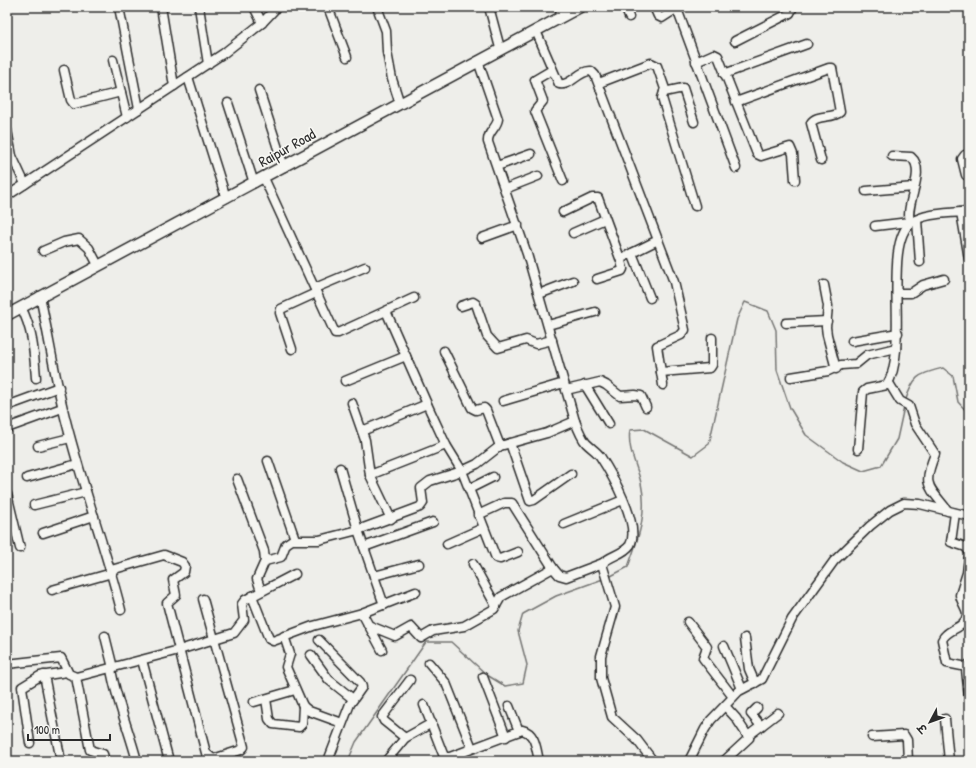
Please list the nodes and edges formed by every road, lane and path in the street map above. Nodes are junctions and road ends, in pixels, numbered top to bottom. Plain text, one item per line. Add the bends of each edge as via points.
1 (119, 7) edge
2 (161, 7) edge
3 (199, 7) edge
4 (254, 7) edge
5 (277, 7) edge
6 (328, 7) edge
7 (377, 7) edge
8 (489, 7) edge
9 (580, 7) edge
10 (625, 7) edge
11 (654, 7) edge
12 (793, 7) edge
13 (678, 8) edge
14 (561, 12) edge
15 (629, 17) dead end
16 (262, 23) junction
17 (536, 31) junction
18 (735, 41) dead end
19 (807, 44) dead end
20 (500, 48) junction
21 (347, 57) dead end
22 (113, 60) dead end
23 (478, 61) junction
24 (696, 62) junction
25 (208, 64) junction
26 (64, 70) dead end
27 (552, 70) junction
28 (724, 74) junction
29 (188, 77) junction
30 (599, 83) junction
31 (174, 86) junction
32 (260, 90) dead end
33 (121, 92) junction
34 (664, 92) junction
35 (736, 102) junction
36 (228, 103) dead end
37 (400, 104) junction
38 (140, 109) junction
39 (127, 117) junction
40 (694, 122) dead end
41 (7, 130) edge
42 (531, 154) dead end
43 (969, 154) edge
44 (892, 156) dead end
45 (821, 160) dead end
46 (497, 166) junction
47 (284, 167) junction
48 (736, 168) dead end
49 (966, 175) dead end
50 (538, 176) dead end
51 (264, 178) junction
52 (795, 180) dead end
53 (563, 181) dead end
54 (254, 183) junction
55 (25, 184) junction
56 (914, 186) junction
57 (505, 189) junction
58 (866, 192) dead end
59 (7, 196) edge
60 (226, 198) junction
61 (694, 206) dead end
62 (563, 212) dead end
63 (965, 212) edge
64 (605, 219) junction
65 (912, 222) junction
66 (518, 225) junction
67 (875, 226) dead end
68 (573, 233) dead end
69 (482, 238) dead end
70 (658, 240) junction
71 (43, 251) dead end
72 (632, 253) junction
73 (969, 258) edge
74 (621, 261) junction
75 (920, 262) dead end
76 (98, 265) junction
77 (365, 267) dead end
78 (597, 279) dead end
79 (944, 279) dead end
80 (573, 281) dead end
81 (824, 285) dead end
82 (315, 290) junction
83 (897, 293) junction
84 (539, 294) junction
85 (40, 296) junction
86 (414, 298) dead end
87 (650, 298) dead end
88 (461, 306) dead end
89 (20, 307) junction
90 (386, 311) junction
91 (595, 312) dead end
92 (7, 314) edge
93 (827, 321) junction
94 (786, 323) dead end
95 (548, 325) junction
96 (898, 333) junction
97 (712, 338) dead end
98 (552, 340) junction
99 (852, 341) dead end
100 (896, 348) junction
101 (292, 349) dead end
102 (444, 351) dead end
103 (406, 356) junction
104 (836, 369) junction
105 (661, 372) junction
106 (791, 377) dead end
107 (36, 378) dead end
108 (345, 381) dead end
109 (889, 383) junction
110 (585, 385) junction
111 (663, 385) dead end
112 (59, 387) junction
113 (565, 387) junction
114 (504, 401) dead end
115 (352, 403) dead end
116 (427, 404) junction
117 (7, 406) edge
118 (646, 407) dead end
119 (62, 408) junction
120 (575, 421) junction
121 (610, 424) dead end
122 (7, 428) edge
123 (362, 431) junction
124 (70, 438) junction
125 (510, 443) junction
126 (446, 445) junction
127 (38, 446) dead end
128 (500, 446) junction
129 (858, 449) dead end
130 (268, 461) dead end
131 (77, 464) junction
132 (340, 468) dead end
133 (462, 472) junction
134 (571, 474) dead end
135 (370, 475) junction
136 (492, 477) dead end
137 (27, 478) dead end
138 (237, 479) dead end
139 (469, 488) junction
140 (86, 492) junction
141 (7, 494) edge
142 (623, 500) junction
143 (34, 505) dead end
144 (952, 512) junction
145 (478, 515) junction
146 (94, 516) junction
147 (969, 516) edge
148 (391, 519) junction
149 (433, 522) dead end
150 (564, 524) dead end
151 (483, 528) junction
152 (358, 530) junction
153 (43, 533) dead end
154 (295, 539) junction
155 (447, 544) dead end
156 (364, 547) junction
157 (20, 548) dead end
158 (518, 552) dead end
159 (969, 552) edge
160 (969, 558) edge
161 (265, 561) junction
162 (603, 563) junction
163 (419, 564) dead end
164 (474, 564) dead end
165 (553, 568) junction
166 (111, 571) junction
167 (296, 574) dead end
168 (374, 576) junction
169 (52, 590) dead end
170 (261, 591) junction
171 (416, 592) dead end
172 (252, 596) junction
173 (203, 599) dead end
174 (384, 605) junction
175 (496, 606) junction
176 (121, 610) dead end
177 (362, 613) junction
178 (688, 622) dead end
179 (368, 625) junction
180 (105, 636) dead end
181 (284, 636) junction
182 (745, 638) dead end
183 (214, 640) junction
184 (319, 640) dead end
185 (724, 646) dead end
186 (179, 650) junction
187 (382, 650) dead end
188 (311, 655) dead end
189 (142, 660) junction
190 (429, 663) dead end
191 (7, 664) edge
192 (968, 666) edge
193 (112, 668) junction
194 (67, 672) junction
195 (44, 675) junction
196 (76, 677) junction
197 (482, 677) dead end
198 (410, 680) dead end
199 (755, 683) junction
200 (742, 689) junction
201 (295, 690) junction
202 (733, 697) junction
203 (353, 698) junction
204 (969, 698) edge
205 (266, 699) junction
206 (254, 702) dead end
207 (424, 705) dead end
208 (303, 706) junction
209 (509, 706) dead end
210 (725, 706) junction
211 (757, 708) dead end
212 (778, 713) dead end
213 (945, 719) dead end
214 (342, 723) junction
215 (432, 723) junction
216 (761, 726) junction
217 (519, 730) junction
218 (748, 736) junction
219 (506, 737) junction
220 (872, 737) dead end
221 (405, 738) junction
222 (30, 743) dead end
223 (472, 748) junction
224 (208, 759) edge
225 (60, 761) edge
226 (105, 761) edge
227 (137, 761) edge
228 (169, 761) edge
229 (328, 761) edge
230 (386, 761) edge
231 (539, 761) edge
232 (653, 761) edge
233 (689, 761) edge
234 (724, 761) edge
235 (908, 761) edge
236 (949, 761) edge

1 - 38 street
2 - 31 street
3 - 25 street
4 - 16 street
5 - 16 street
6 - 21 street
7 - 37 street via 386,31 391,75
8 - 20 street
9 - 14 main road, Raipur Road
10 - 15 street
11 - 13 street via 661,18
12 - 18 street via 790,13
13 - 24 street
14 - 17 main road, Raipur Road
16 - 25 street
17 - 20 main road, Raipur Road
17 - 27 street
19 - 28 street
20 - 23 main road, Raipur Road
22 - 33 street
23 - 37 main road, Raipur Road
23 - 46 street via 498,117 488,139
24 - 28 street via 715,54
24 - 48 street
25 - 29 street
26 - 33 street via 74,104
27 - 30 street via 556,81 561,85 589,70
27 - 53 street via 536,80 543,101 535,112
28 - 35 street
29 - 31 street
29 - 60 street
30 - 34 street via 653,63 661,73
30 - 70 street
31 - 38 street
32 - 47 street
33 - 39 street
34 - 40 street via 683,88
34 - 61 street via 662,98
35 - 45 street via 832,68 840,112 815,119 812,123
35 - 52 street via 758,155 786,147 792,149
36 - 54 street
37 - 47 main road, Raipur Road
38 - 39 street
39 - 55 street
41 - 55 street via 12,156
42 - 46 street
43 - 49 street via 964,155 962,159
44 - 56 street via 913,158
46 - 57 street
47 - 51 main road, Raipur Road
50 - 57 street
51 - 54 main road, Raipur Road
51 - 82 street
54 - 60 main road, Raipur Road
55 - 59 street
56 - 58 street
56 - 65 street via 908,216
57 - 66 street
60 - 76 main road, Raipur Road
62 - 64 street via 596,197
63 - 65 street via 928,216
63 - 73 street
64 - 68 street
64 - 74 street
65 - 67 street
65 - 75 street
65 - 83 street via 904,232 900,248
66 - 69 street
66 - 84 street
70 - 72 street
70 - 105 street via 674,282 685,329 681,335 657,344
71 - 76 street via 79,239 89,248
72 - 74 street
72 - 87 street
74 - 78 street via 622,271
76 - 85 main road, Raipur Road
77 - 82 street
79 - 83 street via 923,285 911,293
80 - 84 street
81 - 93 street via 828,306
82 - 90 street via 336,333
82 - 101 street via 281,309 280,313
83 - 96 street
84 - 95 street
85 - 89 main road, Raipur Road
85 - 112 street
86 - 90 street
88 - 98 street via 473,302 476,304 487,336 498,348 526,340 536,344
89 - 92 main road, Raipur Road
89 - 107 street via 32,335
90 - 103 street
91 - 95 street
93 - 94 street
93 - 104 street via 827,335
95 - 98 street
96 - 99 street
96 - 100 street
97 - 105 street via 710,368
98 - 113 street
100 - 104 street via 867,355 859,363 841,365
100 - 109 street
102 - 128 street via 472,408 486,410
103 - 108 street
103 - 116 street
104 - 106 street
105 - 111 street
109 - 129 street via 862,392
109 - 144 street via 900,401 909,406 915,424 935,454 927,475 927,483
110 - 113 street
110 - 118 street via 600,382 620,396 643,398
110 - 121 street
112 - 117 street
112 - 119 street
113 - 114 street
113 - 120 street
115 - 123 street
116 - 123 street
116 - 126 street
119 - 122 street
119 - 124 street
120 - 125 street via 547,433
120 - 142 street via 583,440 599,454
123 - 135 street
124 - 127 street
124 - 131 street
125 - 128 street
125 - 134 street via 530,501
126 - 133 street
126 - 135 street
128 - 133 street via 483,461
130 - 154 street
131 - 137 street
131 - 140 street
132 - 152 street
133 - 139 street
133 - 148 street via 424,484 421,490 424,500 422,505
135 - 148 street
136 - 139 street
138 - 161 street via 262,543
139 - 145 street
140 - 143 street
140 - 146 street
141 - 157 street
142 - 150 street
142 - 162 street via 632,530 631,540 623,552
144 - 147 street
144 - 159 street via 951,542 966,547
144 - 199 street via 904,503 890,510 870,526 844,550 824,574 792,619 765,676
145 - 151 street
145 - 165 street via 504,503 512,503
146 - 153 street
146 - 166 street
148 - 152 street
149 - 156 street
151 - 155 street
151 - 158 street via 497,559
152 - 154 street via 319,540
152 - 156 street
154 - 161 street via 286,544 280,558
156 - 168 street
160 - 192 street via 960,595 967,612 966,618 942,640 947,663
161 - 170 street via 257,579
162 - 165 street via 566,577 559,575
162 - 232 street via 615,607 601,656 601,678 609,708 616,722 636,740
163 - 168 street
164 - 175 street
165 - 175 street via 501,597
166 - 169 street
166 - 176 street
166 - 186 street via 161,556 184,563 184,572 173,580 176,595 166,603
167 - 170 street
168 - 174 street
170 - 172 street
171 - 174 street
172 - 181 street via 270,640 274,641
172 - 183 street via 243,602 244,620 236,632
173 - 183 street
174 - 177 street
175 - 179 street via 464,626 433,631 421,638 411,627 395,636
177 - 179 street
177 - 181 street
178 - 202 street via 707,647 703,658
179 - 187 street
180 - 193 street
181 - 201 street via 290,654 286,666
182 - 199 street via 749,670
183 - 186 street
183 - 224 street via 244,748
184 - 203 street via 360,682 361,690
185 - 200 street
186 - 189 street
186 - 224 street
188 - 203 street via 330,680
189 - 193 street
189 - 228 street
190 - 223 street via 446,683
191 - 194 street via 58,657
192 - 204 street via 966,678
193 - 196 street
193 - 227 street via 117,699 128,726
194 - 195 street
194 - 196 street via 70,676
195 - 222 street via 22,688
195 - 225 street
196 - 226 street via 90,750 103,754
197 - 219 street
198 - 221 street via 382,717
199 - 200 street
200 - 202 street
201 - 205 street
201 - 208 street
202 - 210 street
203 - 214 street
205 - 206 street
205 - 208 street via 269,719 273,724 300,727
207 - 215 street
208 - 214 street via 309,711
209 - 217 street
210 - 218 street
210 - 233 street via 704,729
211 - 216 street via 751,714
212 - 216 street
213 - 236 street
214 - 229 street
215 - 221 street
215 - 223 street via 445,757
216 - 218 street
217 - 219 street
217 - 231 street via 531,734
218 - 234 street via 748,739
219 - 223 street
220 - 235 street via 904,735 907,740
221 - 230 street

